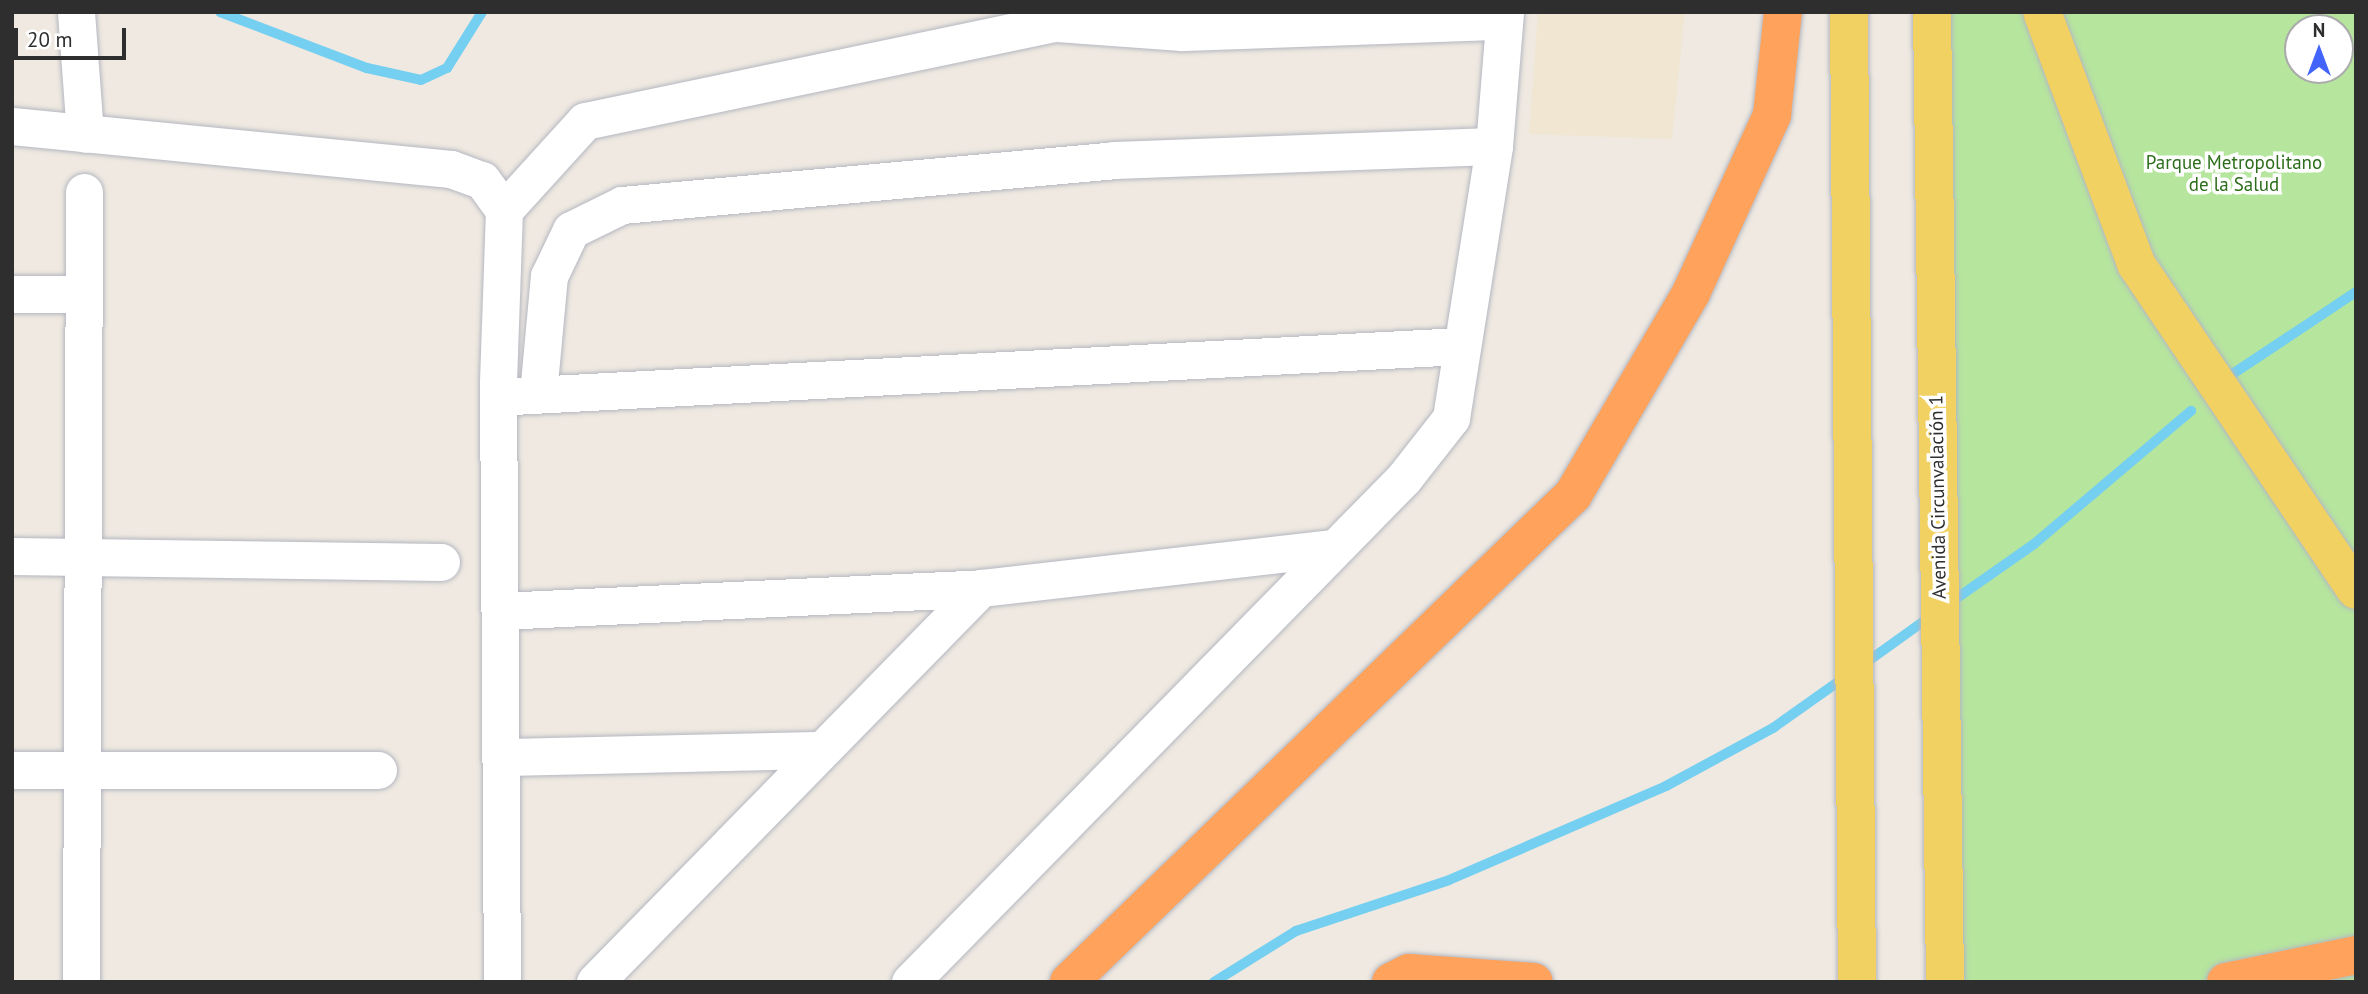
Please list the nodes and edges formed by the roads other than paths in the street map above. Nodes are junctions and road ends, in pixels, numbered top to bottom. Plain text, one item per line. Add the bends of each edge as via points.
1 (76, 12) edge
2 (1783, 12) edge
3 (1849, 12) edge
4 (1932, 12) edge
5 (2042, 12) edge
6 (1504, 17) edge
7 (12, 125) edge
8 (85, 134) junction
9 (1494, 146) junction
10 (83, 192) dead end
11 (504, 210) junction
12 (12, 294) edge
13 (83, 294) junction
14 (1460, 346) junction
15 (538, 394) junction
16 (498, 397) junction
17 (1333, 548) junction
18 (12, 556) edge
19 (82, 557) junction
20 (441, 562) dead end
21 (981, 588) junction
22 (2356, 590) edge
23 (500, 611) junction
24 (819, 750) junction
25 (503, 757) junction
26 (12, 770) edge
27 (377, 770) dead end
28 (80, 772) junction
29 (2356, 954) edge
30 (81, 982) edge
31 (502, 982) edge
32 (595, 982) edge
33 (910, 982) edge
34 (1069, 982) edge
35 (1391, 982) edge
36 (1534, 982) edge
37 (1857, 982) edge
38 (1945, 982) edge
39 (2227, 982) edge

1 - 8 street
2 - 34 highway via 1772,115 1692,293 1573,495
3 - 37 main road
4 - 38 main road, Avenida Circunvalación 1
5 - 22 main road via 2136,264
6 - 9 street
6 - 11 street via 1182,32 1056,23 585,121
7 - 8 street
8 - 11 street via 452,169 482,180
9 - 14 street
9 - 15 street via 1113,160 622,205 571,230 550,276
10 - 13 street
11 - 16 street
12 - 13 street
13 - 19 street
14 - 15 street
14 - 17 street via 1451,418 1404,478
15 - 16 street
16 - 23 street
17 - 21 street
17 - 33 street
18 - 19 street
19 - 20 street
19 - 28 street
21 - 23 street
21 - 24 street
23 - 25 street
24 - 25 street
24 - 32 street
25 - 31 street
26 - 28 street
27 - 28 street
28 - 30 street
29 - 39 highway
35 - 36 highway via 1409,973

